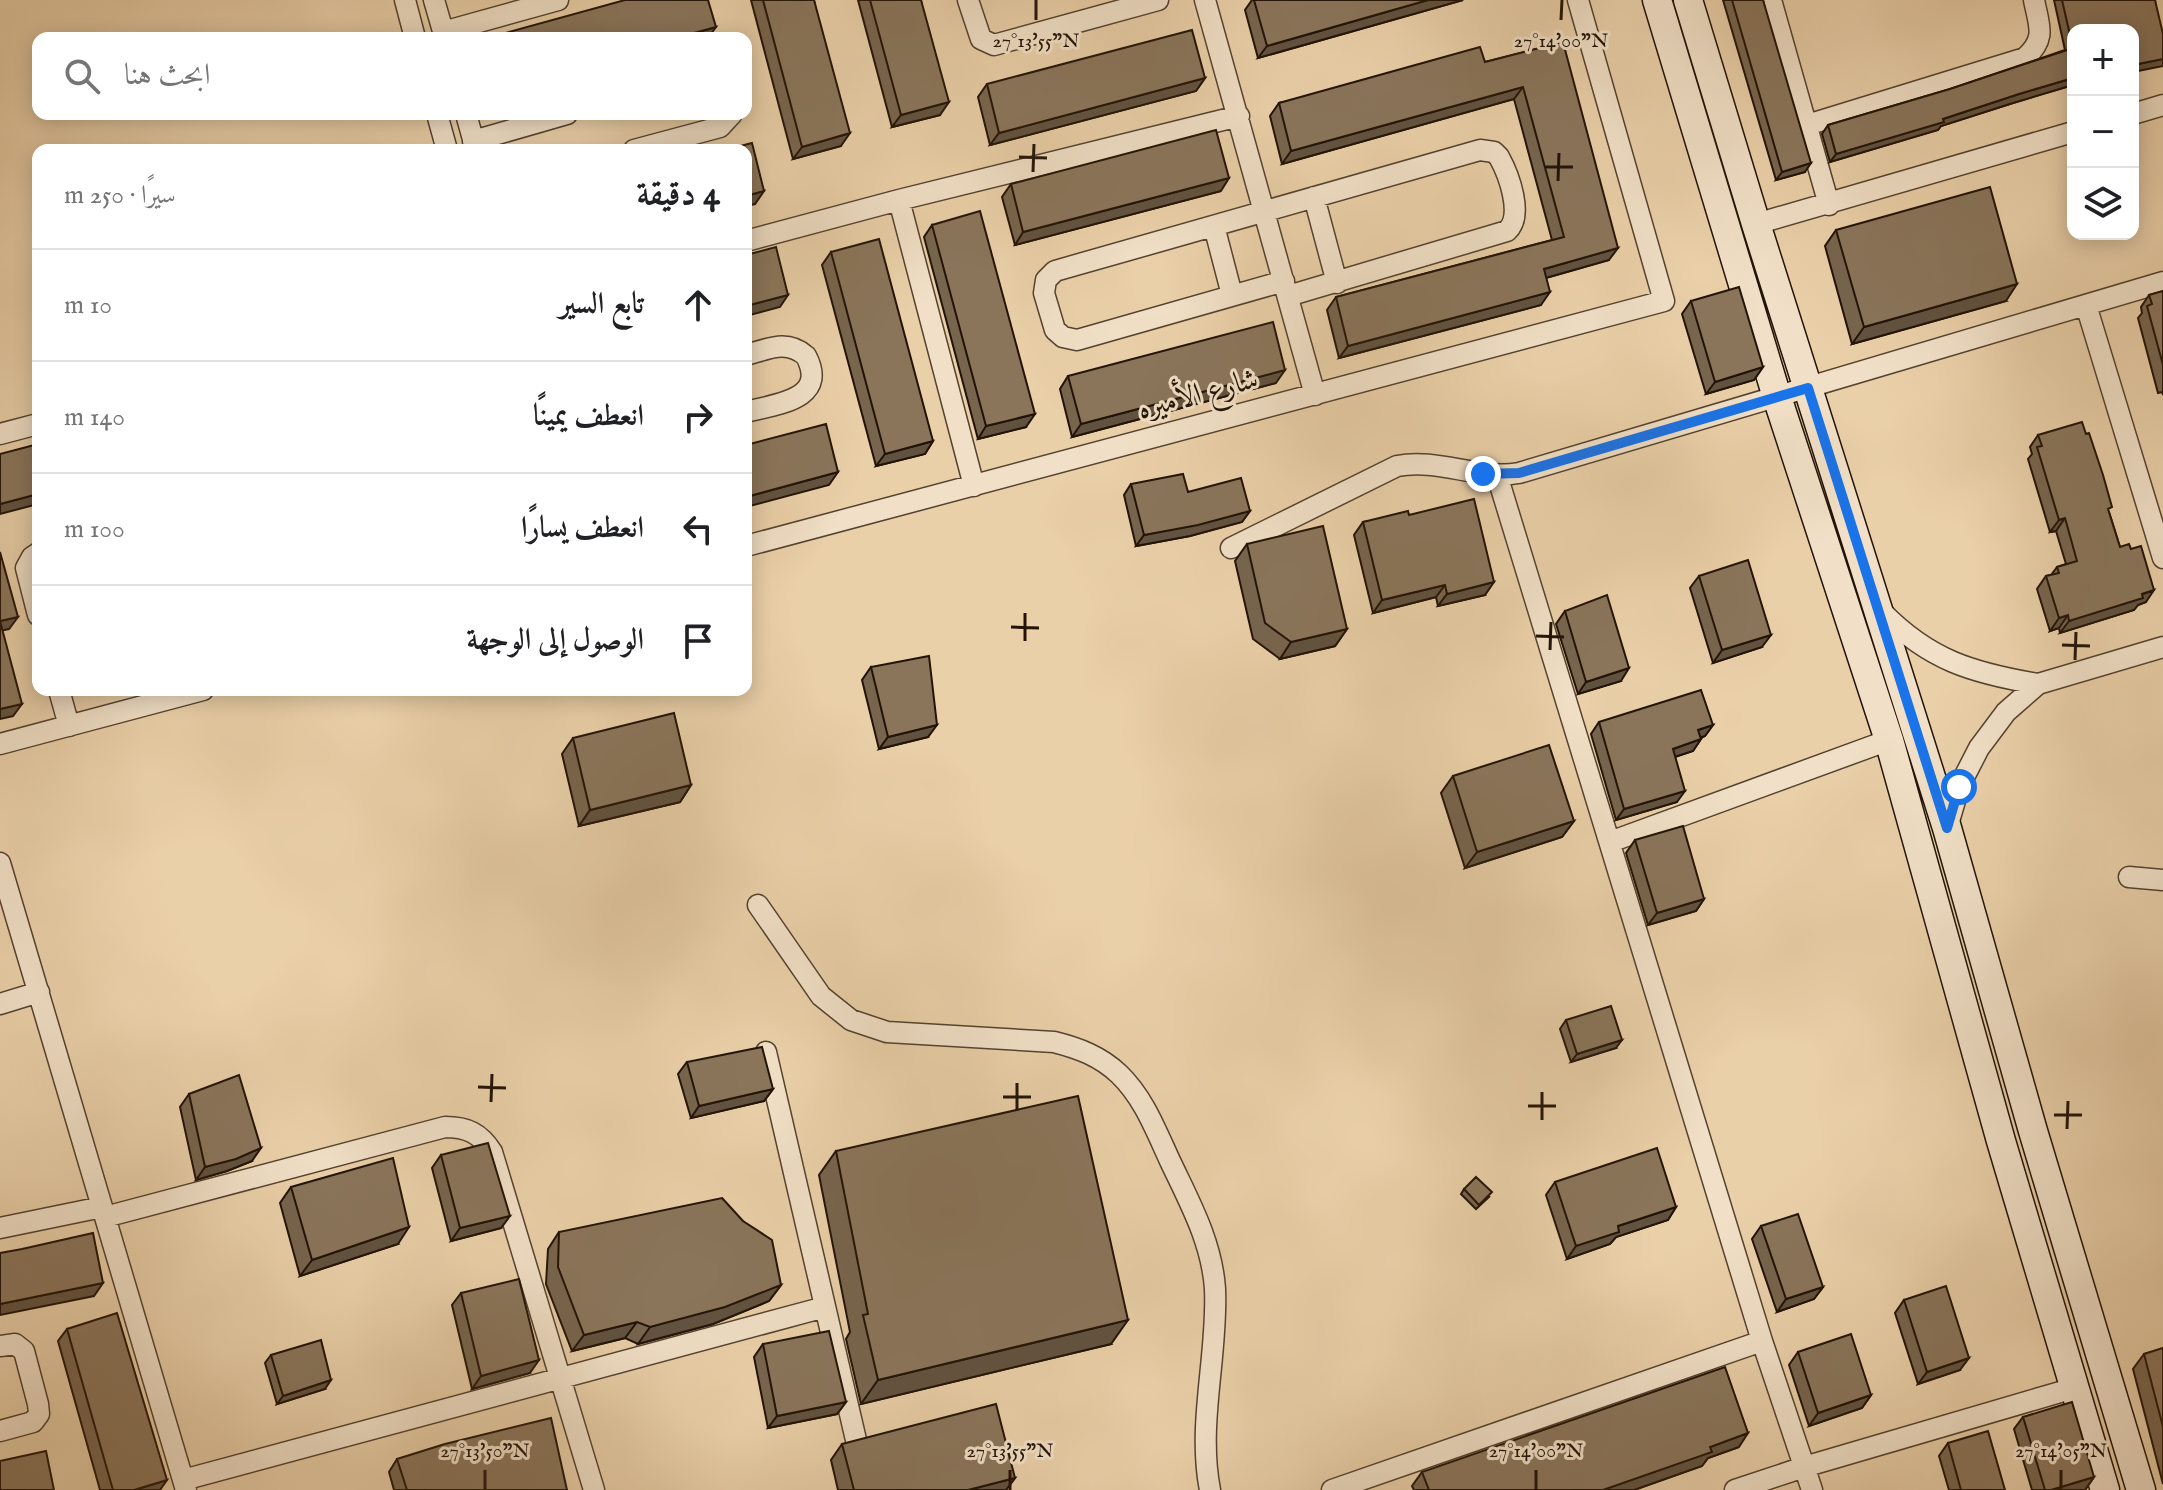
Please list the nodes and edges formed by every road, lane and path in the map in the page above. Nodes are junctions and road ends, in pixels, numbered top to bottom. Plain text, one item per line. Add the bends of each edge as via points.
1 (405, 0) edge
2 (434, 0) edge
3 (558, 0) edge
4 (968, 0) edge
5 (1158, 0) edge
6 (1205, 0) edge
7 (1578, 0) edge
8 (1657, 0) edge
9 (1688, 0) edge
10 (1771, 0) edge
11 (2034, 0) edge
12 (413, 32) edge
13 (443, 32) edge
14 (454, 32) edge
15 (2163, 105) edge
16 (2139, 112) edge
17 (1239, 116) junction
18 (439, 120) edge
19 (468, 120) edge
20 (550, 120) edge
21 (726, 120) edge
22 (1807, 125) junction
23 (2067, 134) edge
24 (445, 144) edge
25 (474, 144) edge
26 (480, 144) edge
27 (656, 144) edge
28 (1314, 197) junction
29 (899, 200) junction
30 (1829, 205) junction
31 (1265, 212) junction
32 (1756, 224) junction
33 (1214, 226) junction
34 (752, 239) edge
35 (2163, 282) edge
36 (1337, 283) junction
37 (1286, 288) junction
38 (1232, 295) junction
39 (2086, 305) junction
40 (752, 353) edge
41 (1808, 388) junction
42 (1315, 395) junction
43 (1777, 397) junction
44 (752, 410) edge
45 (32, 426) edge
46 (0, 434) edge
47 (1497, 475) junction
48 (974, 486) junction
49 (752, 544) edge
50 (1231, 548) dead end
51 (32, 557) edge
52 (2163, 558) edge
53 (32, 592) edge
54 (1878, 608) junction
55 (2163, 647) edge
56 (2038, 684) junction
57 (61, 696) edge
58 (181, 696) edge
59 (69, 726) junction
60 (1889, 740) junction
61 (0, 744) edge
62 (1947, 828) junction
63 (1610, 842) junction
64 (0, 863) edge
65 (2129, 877) dead end
66 (2163, 880) edge
67 (6, 902) edge
68 (758, 905) dead end
69 (39, 992) junction
70 (0, 1004) edge
71 (766, 1052) edge
72 (2033, 1131) junction
73 (2001, 1141) junction
74 (104, 1212) junction
75 (0, 1228) edge
76 (825, 1307) junction
77 (1762, 1341) junction
78 (0, 1346) edge
79 (560, 1378) junction
80 (2074, 1388) junction
81 (0, 1431) edge
82 (856, 1440) edge
83 (1804, 1467) junction
84 (184, 1485) edge
85 (594, 1490) edge
86 (1210, 1490) edge
87 (1332, 1490) edge
88 (1735, 1490) edge
89 (1812, 1490) edge
90 (2105, 1490) edge
91 (2141, 1490) edge

1 - 12 street
2 - 13 street
3 - 14 street
4 - 5 street via 981,39 994,45
6 - 17 street
7 - 42 street, شارع الأميره via 1664,301
8 - 43 street
9 - 32 street
10 - 22 street
11 - 22 street via 2041,36 2025,58
15 - 16 street
17 - 29 street
17 - 31 street
18 - 24 street
19 - 25 street
20 - 26 street
21 - 27 street via 720,127
22 - 30 street
23 - 30 street
28 - 31 street
28 - 36 street
28 - 36 street via 1487,150 1503,163 1517,213 1512,227 1501,234
29 - 34 street
29 - 48 street
30 - 32 street
31 - 33 street
31 - 37 street
32 - 41 street
33 - 38 street
33 - 38 street via 1055,271 1046,280 1044,293 1055,330 1077,340
35 - 39 street
36 - 37 street
37 - 38 street
37 - 42 street
39 - 41 street
39 - 52 street
40 - 44 street via 790,345 806,356 813,374 797,398
41 - 43 street
41 - 54 street
42 - 48 street, شارع الأميره
43 - 47 street
43 - 60 street
45 - 46 street
47 - 50 street via 1438,464 1397,466
47 - 63 street
48 - 49 street, شارع الأميره
51 - 53 street via 26,568
54 - 56 street via 1905,635 1943,659 1994,677
54 - 62 street
55 - 56 street
56 - 62 street via 2006,712 1979,748 1959,787
57 - 59 street
58 - 59 street
59 - 61 street
60 - 63 street
60 - 73 street
62 - 72 street
63 - 77 street
64 - 67 street
65 - 66 street
67 - 69 street
68 - 86 street via 821,996 851,1020 887,1032 1054,1042 1098,1058 1133,1089 1197,1219 1212,1266 1206,1454
69 - 70 street
69 - 74 street
71 - 76 street
72 - 73 street
72 - 91 street
73 - 80 street
74 - 75 street
74 - 79 street via 445,1127 473,1131 492,1152
74 - 84 street
76 - 79 street
76 - 82 street
77 - 83 street
77 - 87 street
78 - 81 street via 15,1344 24,1351 39,1409 33,1422
79 - 84 street
79 - 85 street
80 - 83 street
80 - 90 street
83 - 88 street
83 - 89 street

